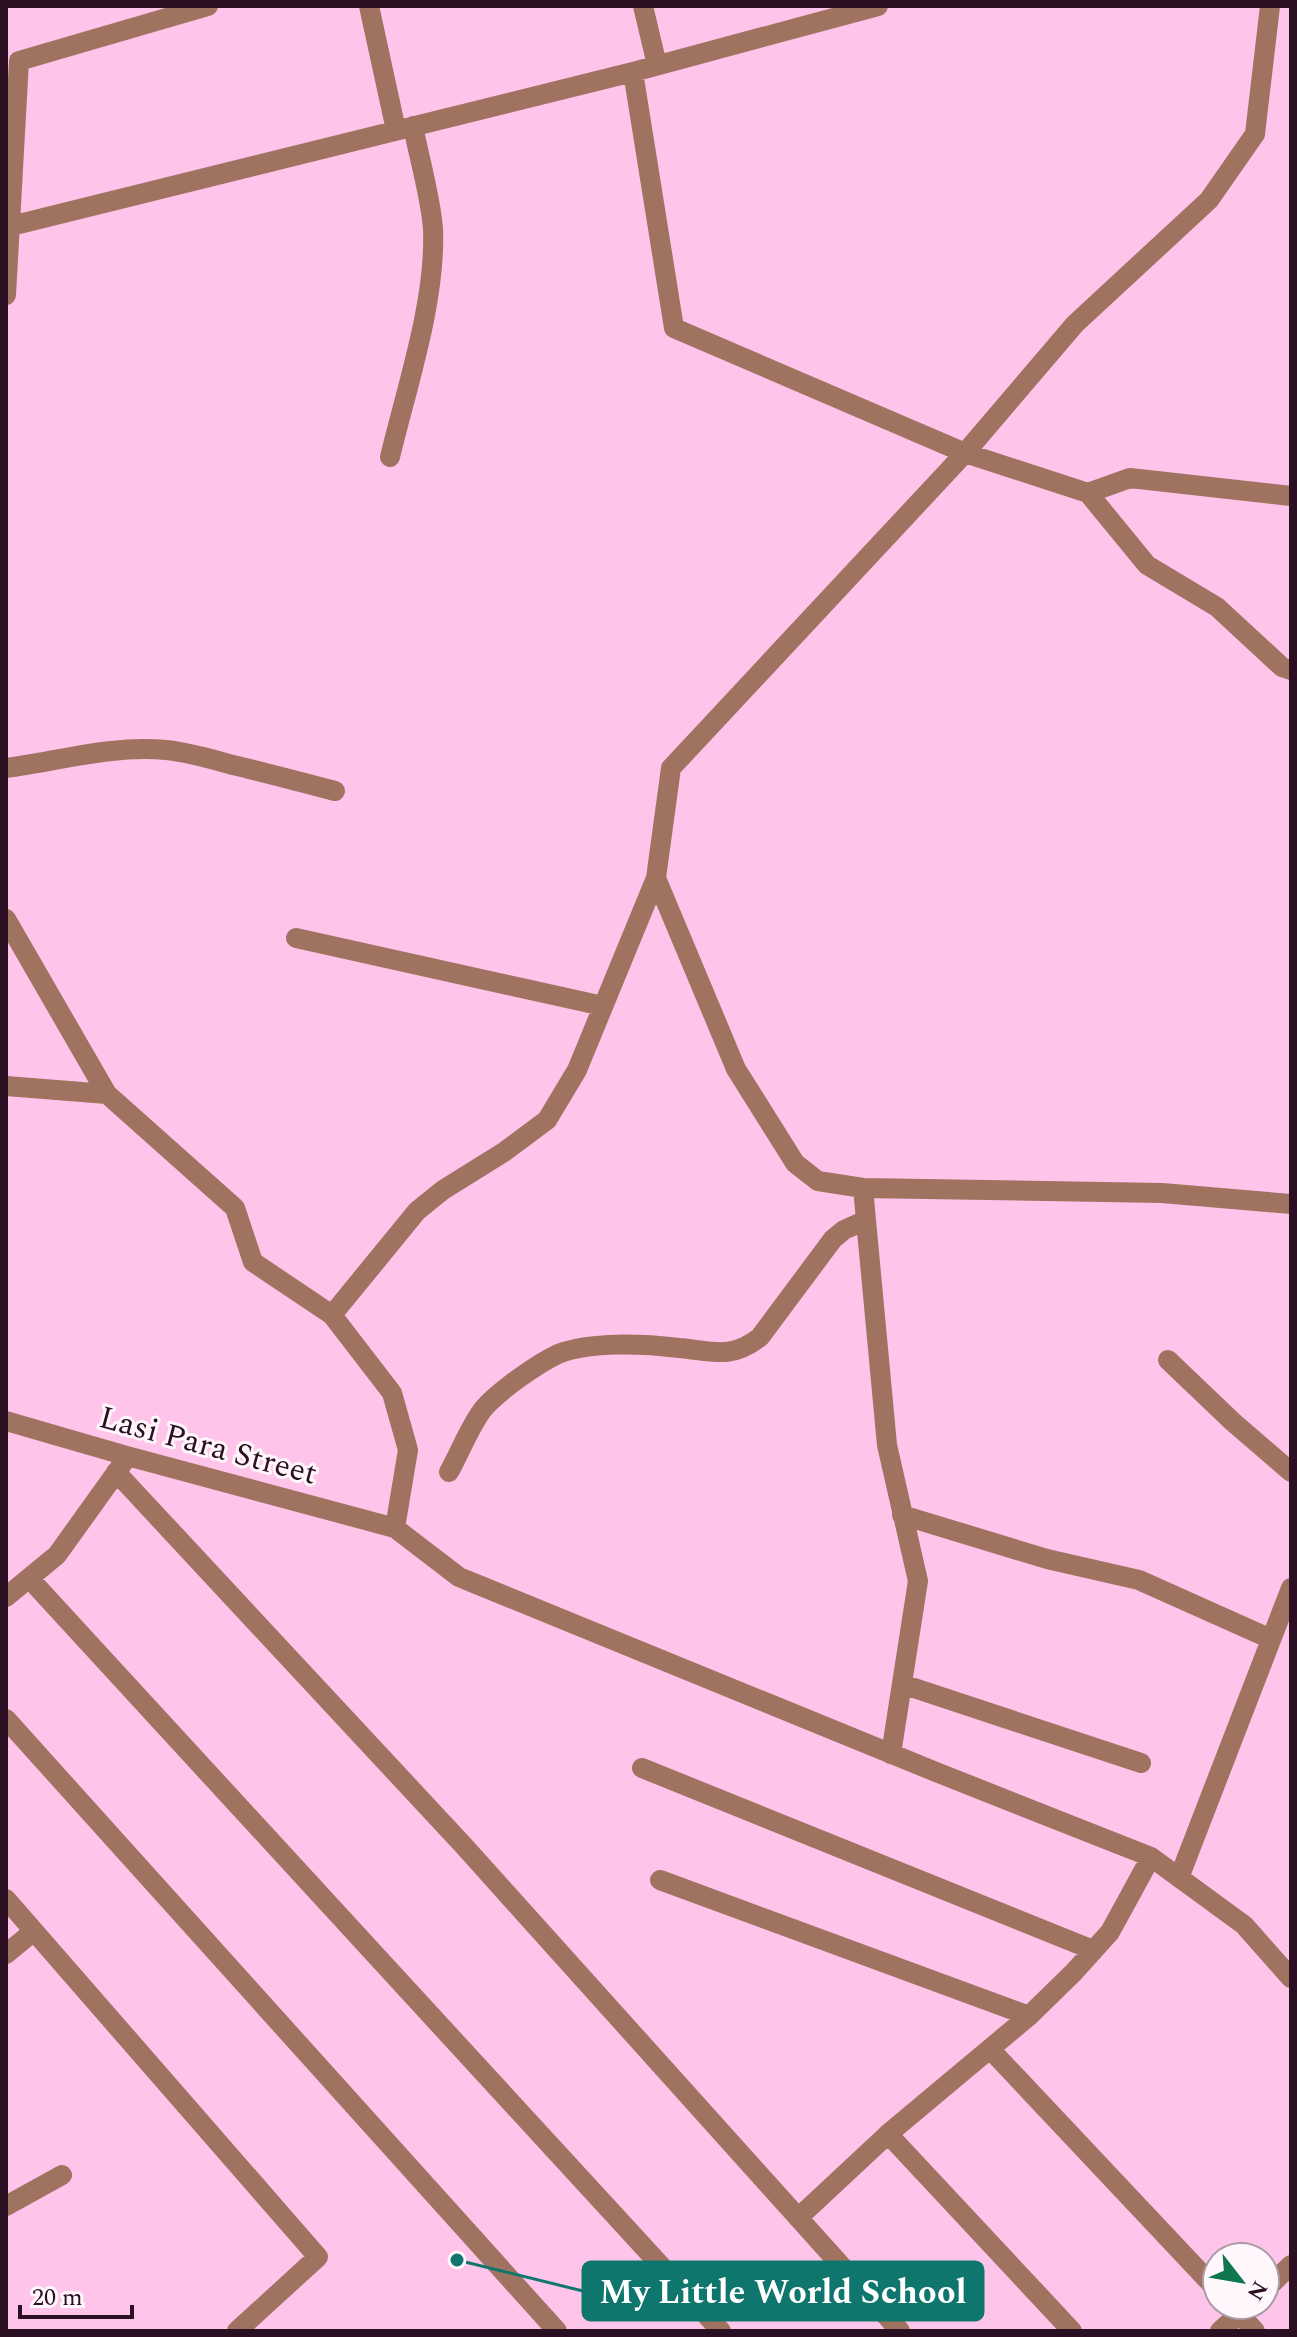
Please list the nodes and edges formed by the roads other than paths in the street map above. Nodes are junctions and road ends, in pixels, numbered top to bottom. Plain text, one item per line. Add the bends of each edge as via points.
1 (208, 6) edge
2 (369, 6) edge
3 (643, 6) edge
4 (878, 6) edge
5 (1270, 6) edge
6 (657, 65) junction
7 (633, 72) junction
8 (405, 128) junction
9 (11, 226) junction
10 (6, 295) edge
11 (965, 453) junction
12 (390, 457) dead end
13 (1088, 493) junction
14 (1291, 496) edge
15 (1291, 670) edge
16 (6, 768) edge
17 (335, 791) dead end
18 (656, 878) junction
19 (6, 919) edge
20 (296, 938) dead end
21 (603, 1006) junction
22 (6, 1086) edge
23 (107, 1094) junction
24 (863, 1188) junction
25 (1291, 1204) edge
26 (866, 1220) junction
27 (332, 1315) junction
28 (1168, 1360) dead end
29 (6, 1421) edge
30 (122, 1464) junction
31 (449, 1472) dead end
32 (1291, 1472) edge
33 (902, 1515) junction
34 (395, 1528) junction
35 (29, 1578) junction
36 (1291, 1588) edge
37 (6, 1597) edge
38 (1271, 1639) junction
39 (902, 1684) junction
40 (6, 1719) edge
41 (891, 1754) junction
42 (1141, 1763) dead end
43 (642, 1768) dead end
44 (1151, 1857) junction
45 (1179, 1878) junction
46 (660, 1880) dead end
47 (6, 1899) edge
48 (34, 1931) junction
49 (1093, 1950) junction
50 (6, 1954) edge
51 (1291, 1978) edge
52 (1029, 2016) junction
53 (990, 2049) junction
54 (888, 2134) junction
55 (62, 2175) dead end
56 (6, 2206) edge
57 (798, 2218) junction
58 (1201, 2273) edge
59 (237, 2331) edge
60 (557, 2331) edge
61 (721, 2331) edge
62 (900, 2331) edge
63 (1072, 2331) edge

1 - 9 street via 19,61
2 - 8 street
3 - 6 street
4 - 6 street
5 - 11 street via 1255,134 1209,200 1075,324
6 - 7 street
7 - 8 street
7 - 11 street via 674,328
8 - 9 street
8 - 12 street via 433,225 432,259 424,317
9 - 10 street
11 - 13 street
11 - 18 street via 671,768
13 - 14 street via 1130,478
13 - 15 street via 1147,565 1217,607
16 - 17 street via 81,754 167,750
18 - 21 street
18 - 24 street via 736,1069 795,1163 818,1181
19 - 23 street
20 - 21 street
21 - 27 street via 577,1070 547,1120 417,1211
22 - 23 street
23 - 27 street via 235,1208 253,1262
24 - 25 street via 1162,1193
24 - 26 street
26 - 31 street via 833,1239 760,1337 746,1348 731,1353 656,1345 593,1346 559,1354 483,1409
26 - 33 street via 887,1445
27 - 34 street via 392,1393 408,1450
28 - 32 street
29 - 30 street, Lasi Para Street
30 - 34 street, Lasi Para Street
30 - 35 street via 57,1555
30 - 57 street
33 - 38 street via 1047,1559 1139,1580
33 - 39 street via 918,1581
34 - 41 street via 459,1577
35 - 37 street
35 - 61 street
36 - 38 street
38 - 45 street
39 - 41 street
39 - 42 street
40 - 60 street
41 - 44 street
43 - 49 street
44 - 45 street
44 - 49 street via 1110,1932
45 - 51 street via 1244,1925
46 - 52 street
47 - 48 street
48 - 50 street
48 - 59 street via 318,2257
49 - 52 street
52 - 53 street
53 - 54 street
53 - 58 street
54 - 57 street
54 - 63 street
55 - 56 street
57 - 62 street

